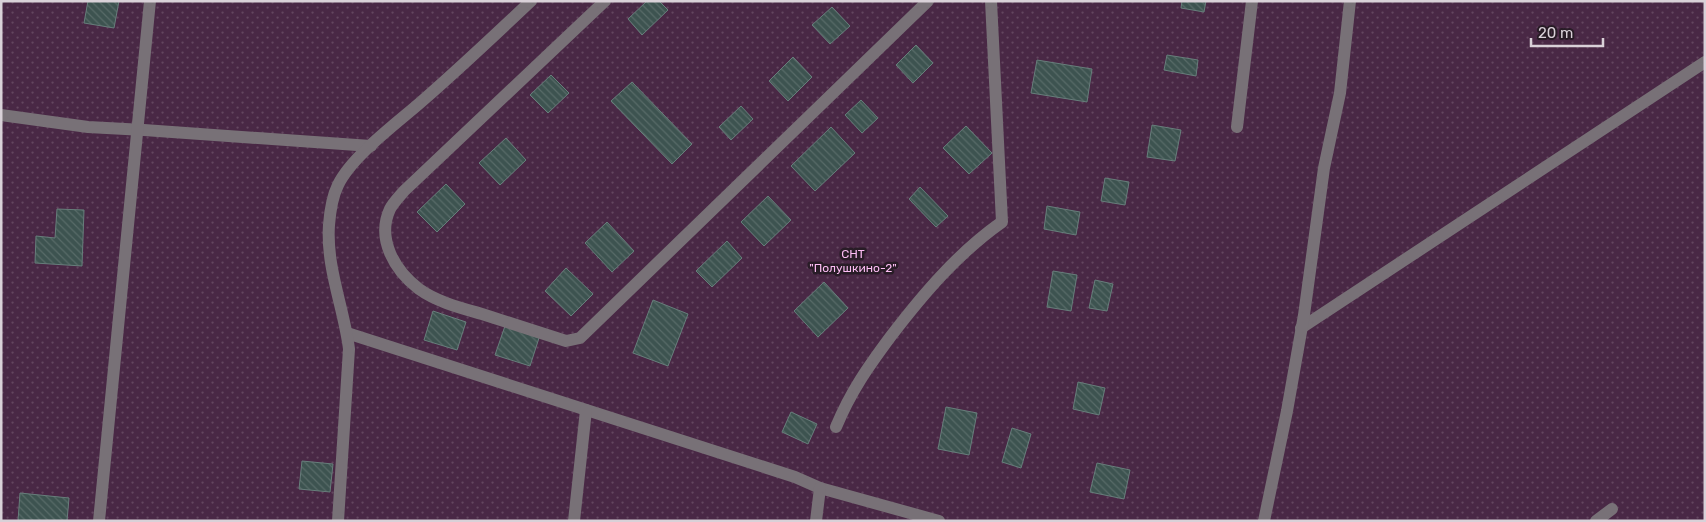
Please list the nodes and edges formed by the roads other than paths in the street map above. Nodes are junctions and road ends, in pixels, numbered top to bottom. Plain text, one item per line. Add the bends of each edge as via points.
1 (150, 1) edge
2 (531, 1) edge
3 (605, 1) edge
4 (928, 1) edge
5 (991, 1) edge
6 (1252, 1) edge
7 (1350, 1) edge
8 (1705, 62) edge
9 (1, 115) edge
10 (1237, 127) dead end
11 (137, 129) junction
12 (371, 146) junction
13 (1302, 328) junction
14 (347, 333) junction
15 (586, 410) junction
16 (836, 427) dead end
17 (820, 488) junction
18 (1612, 509) dead end
19 (99, 521) edge
20 (338, 521) edge
21 (574, 521) edge
22 (816, 521) edge
23 (939, 521) edge
24 (1264, 521) edge
25 (1596, 521) edge

1 - 11 lane
2 - 12 lane
3 - 4 lane via 404,191 390,208 385,224 385,240 390,254 403,274 419,289 456,306 566,341 580,338
5 - 16 lane via 1002,222 945,271 915,305 860,379
6 - 10 lane
7 - 13 lane via 1340,92 1324,168
8 - 13 lane
9 - 11 lane via 88,127
11 - 12 lane
11 - 19 lane
12 - 14 lane via 348,169 338,185 329,226 329,248
13 - 24 lane
14 - 15 lane
14 - 20 lane via 349,349
15 - 17 lane
15 - 21 lane
17 - 22 lane
17 - 23 lane
18 - 25 lane

